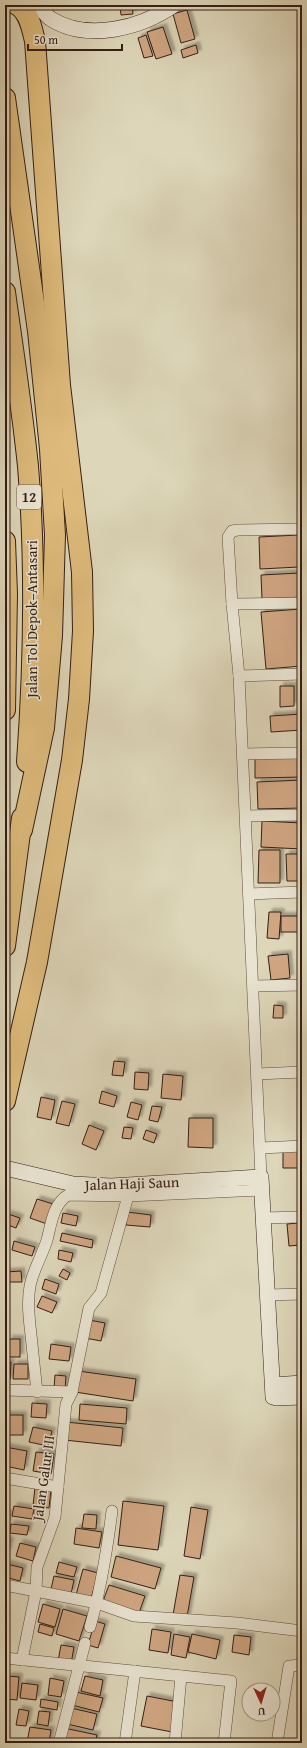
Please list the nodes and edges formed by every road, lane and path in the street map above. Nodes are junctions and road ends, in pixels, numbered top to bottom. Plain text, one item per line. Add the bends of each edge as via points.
1 (17, 5) edge
2 (39, 5) edge
3 (174, 5) edge
4 (5, 98) edge
5 (5, 292) edge
6 (302, 529) edge
7 (5, 541) edge
8 (302, 603) edge
9 (232, 604) junction
10 (302, 674) edge
11 (239, 676) junction
12 (5, 710) edge
13 (302, 753) edge
14 (242, 754) junction
15 (302, 815) edge
16 (246, 816) junction
17 (22, 830) junction
18 (302, 892) edge
19 (249, 894) junction
20 (5, 946) edge
21 (302, 985) edge
22 (254, 986) junction
23 (302, 1072) edge
24 (257, 1074) junction
25 (5, 1101) edge
26 (302, 1146) edge
27 (261, 1148) junction
28 (5, 1168) edge
29 (262, 1184) junction
30 (128, 1196) junction
31 (302, 1217) edge
32 (262, 1218) junction
33 (302, 1294) edge
34 (268, 1295) junction
35 (302, 1383) edge
36 (5, 1390) edge
37 (274, 1391) junction
38 (36, 1392) junction
39 (72, 1392) junction
40 (302, 1397) edge
41 (5, 1478) edge
42 (58, 1487) junction
43 (112, 1511) dead end
44 (5, 1585) edge
45 (36, 1591) junction
46 (97, 1602) junction
47 (90, 1627) dead end
48 (302, 1631) edge
49 (85, 1643) dead end
50 (5, 1658) edge
51 (22, 1660) junction
52 (302, 1665) edge
53 (78, 1666) junction
54 (135, 1671) junction
55 (181, 1676) junction
56 (58, 1743) edge
57 (125, 1743) edge
58 (175, 1743) edge
59 (224, 1743) edge
60 (277, 1743) edge

1 - 25 highway via 30,22 35,41 60,385 82,572 83,631 72,760 37,962
2 - 3 street via 50,18 83,31 123,27
4 - 17 highway via 38,331 50,449 55,535 52,636 44,728
5 - 17 highway, Jalan Tol Depok–Antasari / 12 via 28,467 34,589 31,703
6 - 9 street via 232,531 228,537
7 - 12 highway, Jalan Tol Depok–Antasari via 8,594
8 - 9 street
9 - 11 street
10 - 11 street
11 - 14 street
13 - 14 street
14 - 16 street
15 - 16 street
16 - 19 street
17 - 20 highway, Jalan Tol Depok–Antasari / 12
18 - 19 street
19 - 22 street
21 - 22 street
22 - 24 street
23 - 24 street
24 - 27 street
26 - 27 street
27 - 29 street
28 - 29 street, Jalan Haji Saun via 73,1184
29 - 30 street
29 - 32 street
30 - 38 street via 68,1195 58,1203 29,1291
30 - 39 street, Jalan Galur III via 101,1293 89,1308
31 - 32 street
32 - 34 street
33 - 34 street
34 - 37 street
35 - 37 street
36 - 38 street
37 - 40 street
38 - 39 street
39 - 42 street, Jalan Galur III via 66,1404
41 - 42 street
42 - 45 street, Jalan Galur III via 54,1522 37,1567
43 - 46 street
44 - 45 street
45 - 46 street
45 - 51 street, Jalan Galur III
46 - 47 street
46 - 48 street via 122,1613 140,1617 237,1623
49 - 53 street
50 - 51 street
51 - 53 street
52 - 60 street via 289,1666
53 - 54 street
53 - 56 street
54 - 55 street
54 - 57 street
55 - 58 street
55 - 59 street via 231,1681

